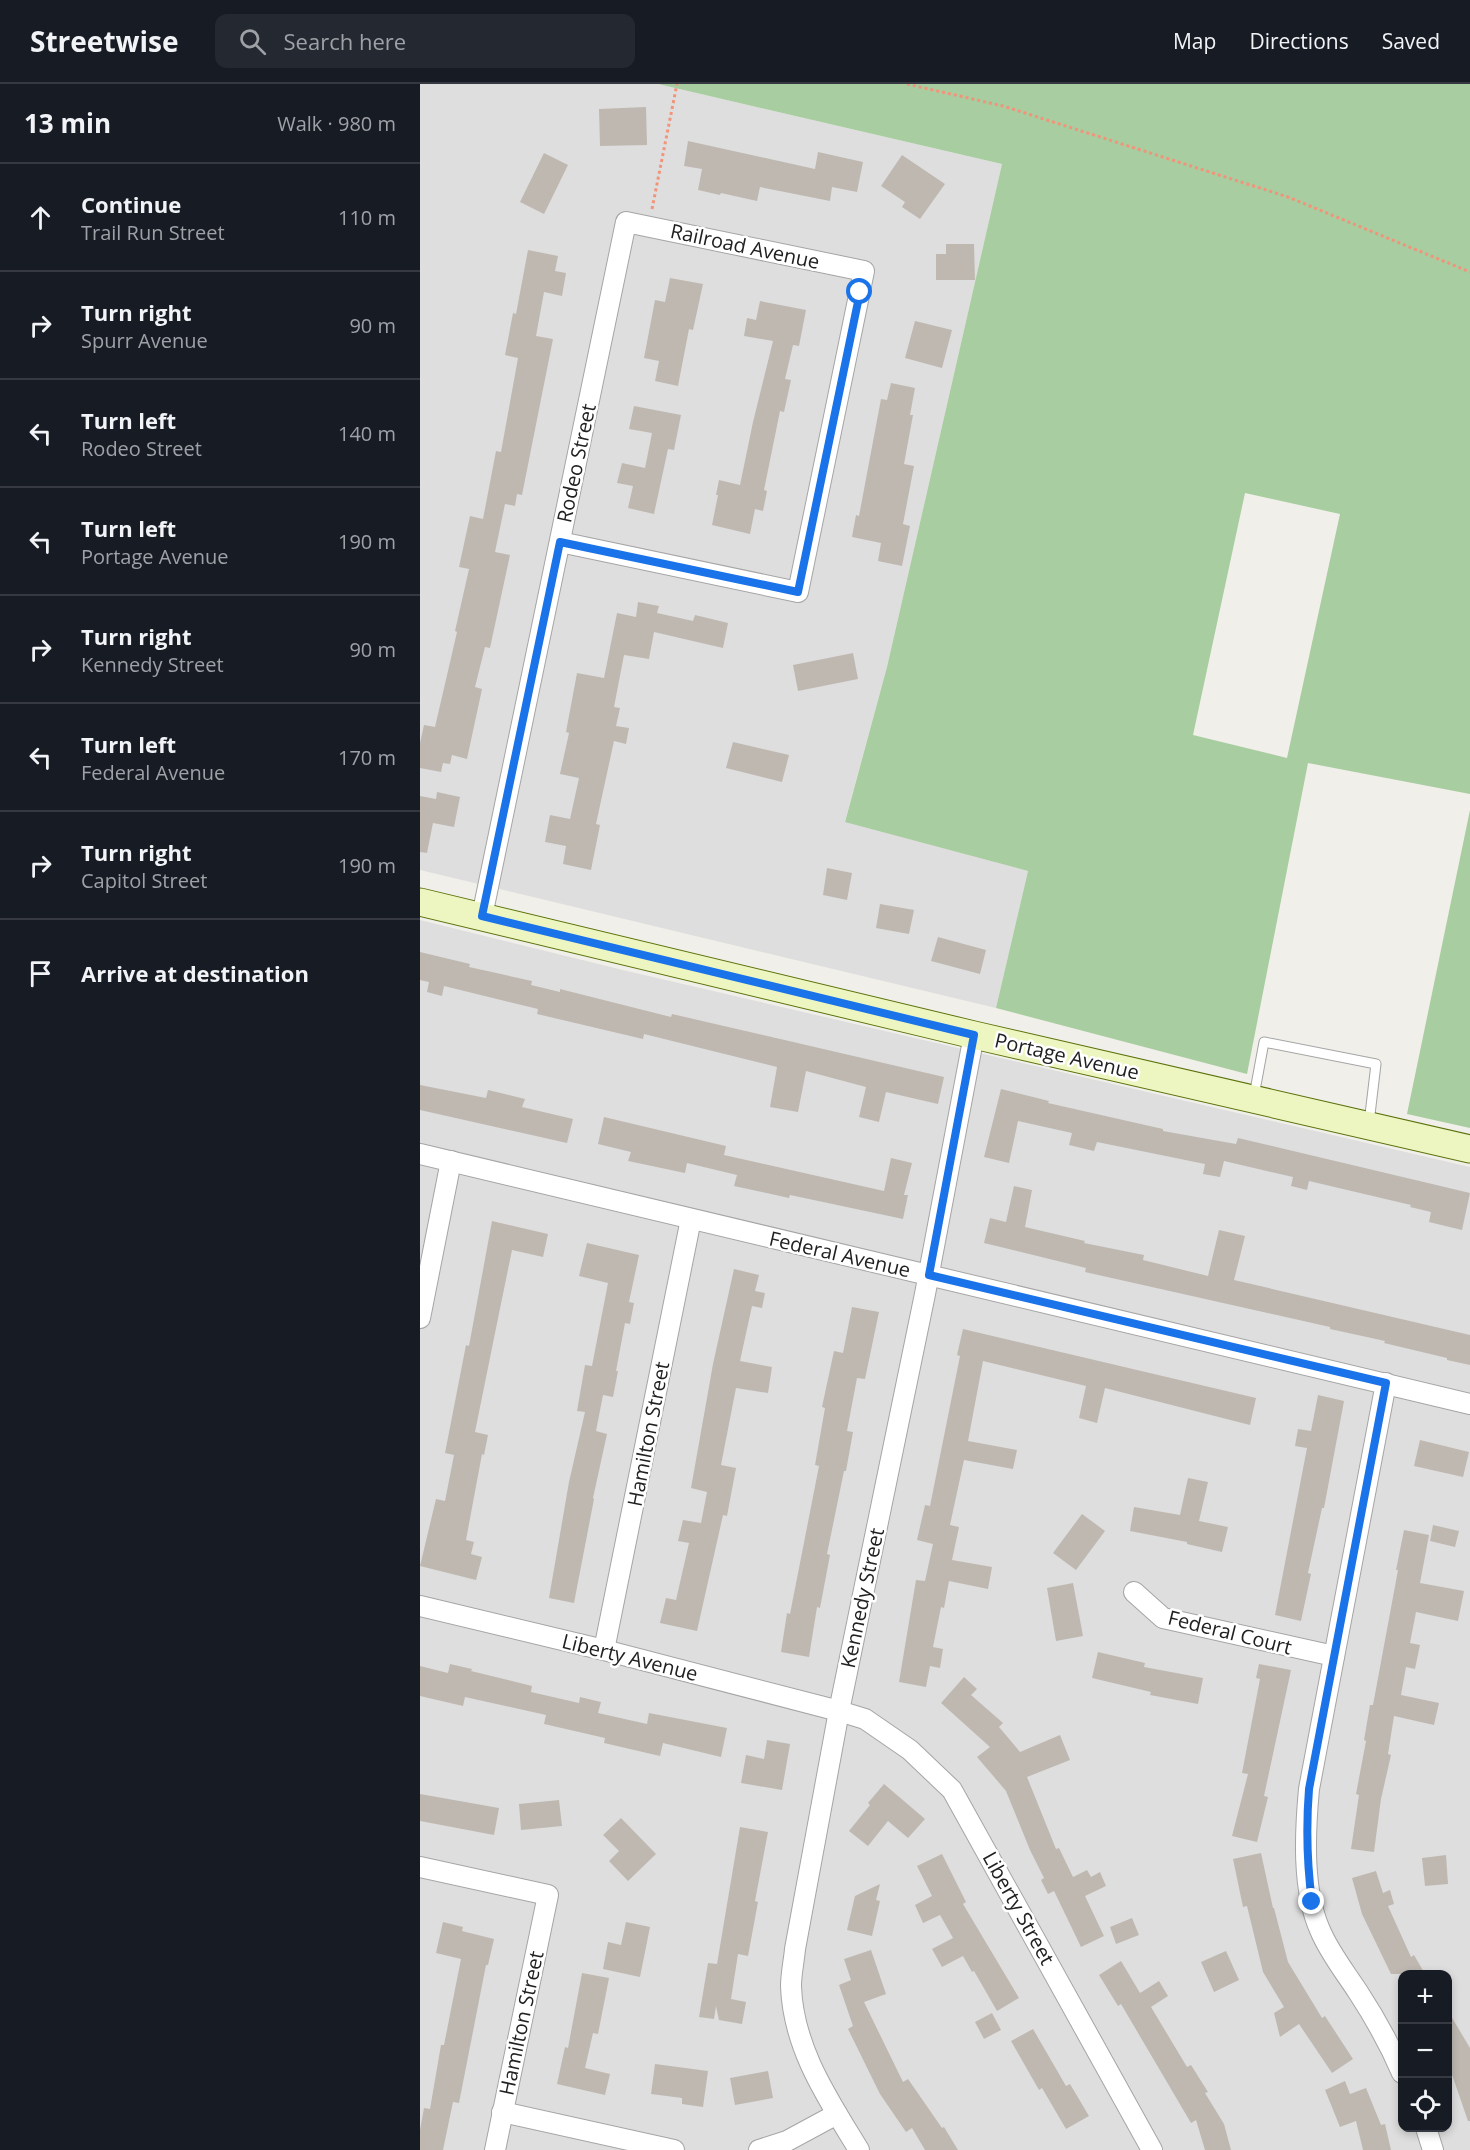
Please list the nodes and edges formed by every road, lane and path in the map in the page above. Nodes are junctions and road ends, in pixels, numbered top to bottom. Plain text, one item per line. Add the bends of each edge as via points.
1 (677, 84) edge
2 (907, 84) edge
3 (626, 222) joint
4 (648, 226) junction
5 (1470, 272) edge
6 (560, 542) junction
7 (420, 902) edge
8 (482, 916) junction
9 (974, 1035) junction
10 (1253, 1099) junction
11 (1369, 1126) junction
12 (1470, 1149) edge
13 (420, 1154) edge
14 (451, 1161) junction
15 (691, 1218) junction
16 (929, 1275) junction
17 (420, 1318) edge
18 (1386, 1383) junction
19 (1470, 1404) edge
20 (1134, 1592) dead end
21 (420, 1606) edge
22 (604, 1650) junction
23 (1334, 1656) junction
24 (839, 1711) junction
25 (420, 1867) edge
26 (1398, 2065) edge
27 (502, 2112) junction
28 (837, 2114) junction
29 (1428, 2132) edge
30 (495, 2150) edge
31 (674, 2150) edge
32 (759, 2150) edge
33 (859, 2150) edge
34 (1152, 2150) edge
35 (1433, 2150) edge

1 - 4 path
2 - 5 path via 1002,106 1288,197
3 - 4 street, Railroad Avenue
3 - 6 street, Rodeo Street
4 - 6 street, Railroad Avenue via 864,271 798,592
6 - 8 street, Rodeo Street
7 - 8 street, Portage Avenue
8 - 9 street, Portage Avenue
9 - 10 street, Portage Avenue
9 - 16 street, Kennedy Street
10 - 11 street, Portage Avenue
10 - 11 lane via 1264,1042 1376,1064
11 - 12 street, Portage Avenue
13 - 14 street, Federal Avenue
14 - 15 street, Federal Avenue
14 - 17 street
15 - 16 street, Federal Avenue
15 - 22 street, Hamilton Street
16 - 18 street, Federal Avenue
16 - 24 street, Kennedy Street
18 - 19 street, Federal Avenue
18 - 23 street
20 - 23 street, Federal Court via 1163,1618
21 - 22 street, Liberty Avenue
22 - 24 street, Liberty Avenue
23 - 26 street via 1309,1789 1306,1823 1312,1902 1319,1929
24 - 28 street, Kennedy Street via 791,1984 794,2018 810,2067
24 - 34 street, Liberty Street via 865,1719 910,1750 952,1790
25 - 27 street, Hamilton Street via 548,1895
27 - 30 street, Hamilton Street
27 - 31 street
28 - 32 street via 787,2141
28 - 33 street, Kennedy Street
29 - 35 street

